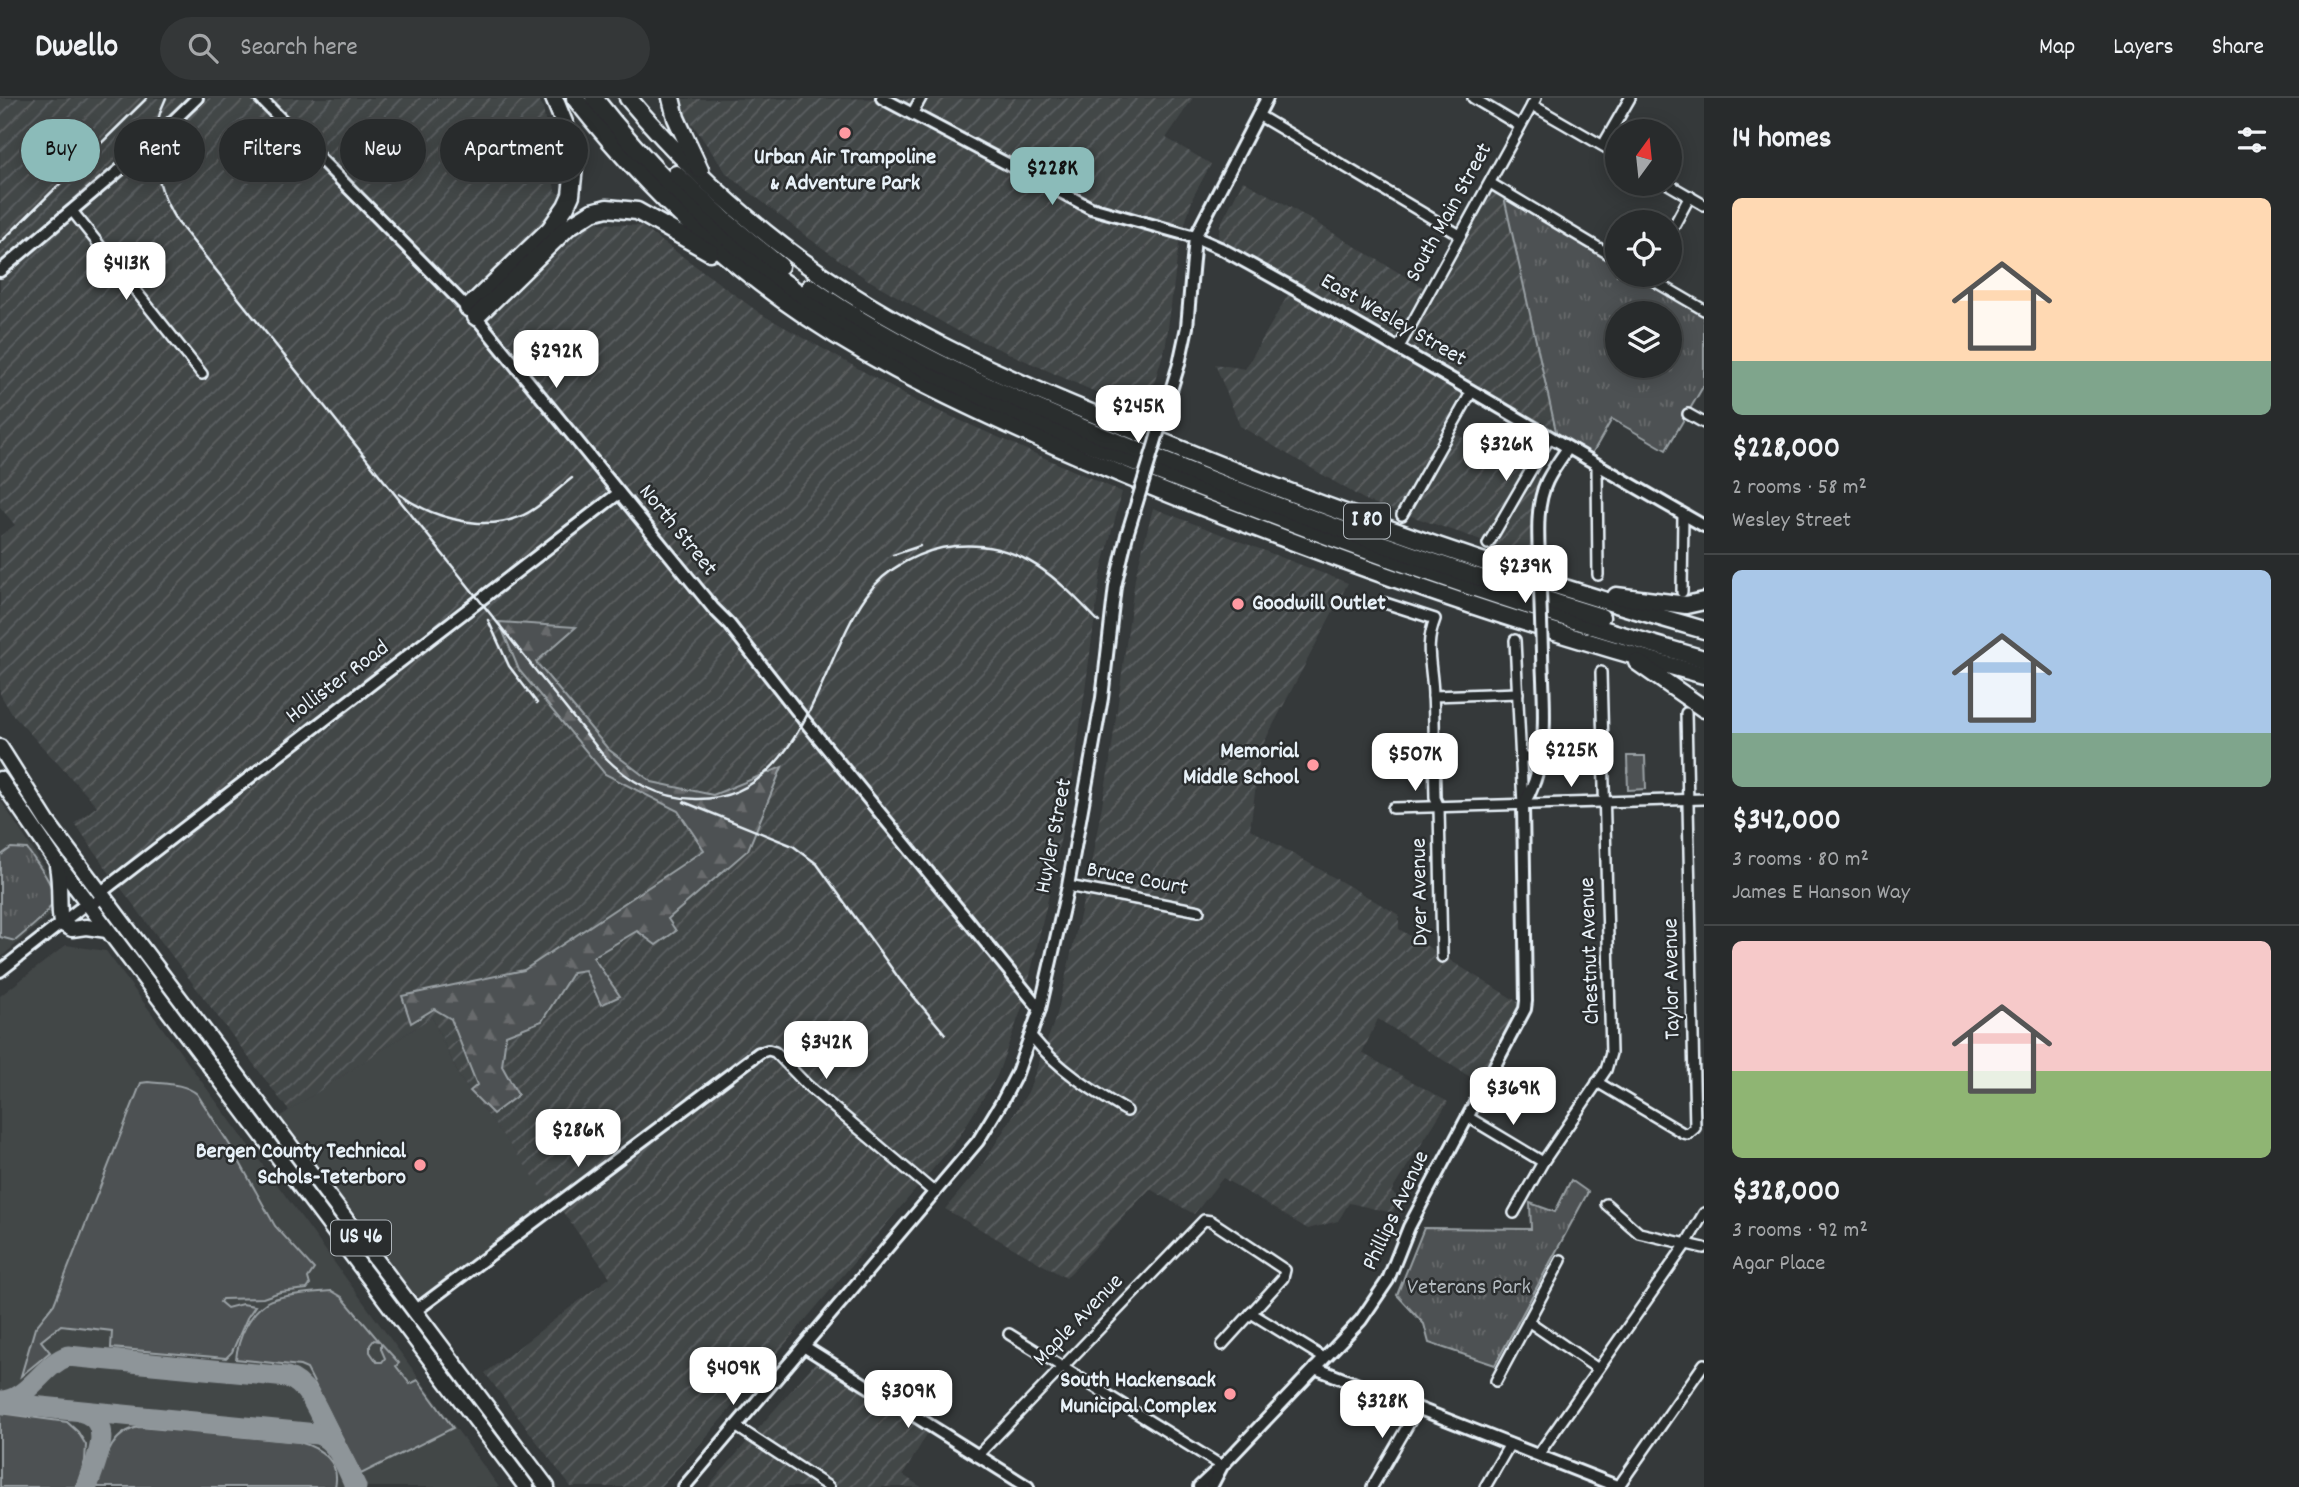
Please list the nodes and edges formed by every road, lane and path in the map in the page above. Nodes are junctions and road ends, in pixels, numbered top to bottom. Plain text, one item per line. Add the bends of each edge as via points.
1 (197, 98) edge
2 (260, 98) edge
3 (554, 98) edge
4 (575, 98) edge
5 (594, 98) edge
6 (608, 98) edge
7 (628, 98) edge
8 (671, 98) edge
9 (882, 98) edge
10 (921, 98) edge
11 (1267, 98) edge
12 (1473, 98) edge
13 (1630, 98) edge
14 (1534, 102) edge
15 (912, 114) junction
16 (1258, 115) junction
17 (1520, 126) junction
18 (1603, 145) joint
19 (704, 180) junction
20 (1490, 183) junction
21 (1682, 192) edge
22 (1690, 197) junction
23 (1704, 205) edge
24 (1682, 211) edge
25 (73, 212) junction
26 (1460, 235) junction
27 (1195, 237) junction
28 (1605, 252) edge
29 (0, 271) edge
30 (756, 280) junction
31 (1666, 287) edge
32 (1704, 310) edge
33 (472, 313) junction
34 (1399, 347) junction
35 (202, 374) dead end
36 (1472, 391) junction
37 (1688, 414) dead end
38 (1704, 423) edge
39 (1550, 437) junction
40 (1568, 448) junction
41 (1597, 465) junction
42 (619, 494) junction
43 (1683, 514) junction
44 (1402, 515) dead end
45 (1704, 526) edge
46 (1488, 544) dead end
47 (1598, 575) dead end
48 (1574, 591) junction
49 (1682, 592) dead end
50 (1704, 601) edge
51 (1385, 603) dead end
52 (1704, 630) edge
53 (1515, 640) dead end
54 (1704, 648) edge
55 (1622, 652) junction
56 (1704, 659) edge
57 (1601, 673) dead end
58 (1704, 676) edge
59 (1518, 693) junction
60 (1433, 696) junction
61 (1704, 709) edge
62 (1686, 713) dead end
63 (1544, 739) junction
64 (0, 747) edge
65 (1521, 756) junction
66 (0, 779) edge
67 (1704, 799) edge
68 (1689, 800) junction
69 (1605, 803) junction
70 (1523, 805) junction
71 (1439, 807) junction
72 (1393, 808) dead end
73 (56, 861) junction
74 (83, 870) junction
75 (1068, 886) junction
76 (100, 892) junction
77 (87, 903) junction
78 (1199, 911) dead end
79 (61, 923) junction
80 (107, 930) junction
81 (1442, 957) dead end
82 (0, 971) edge
83 (173, 991) junction
84 (1040, 1009) junction
85 (1031, 1037) junction
86 (760, 1053) joint
87 (1597, 1082) junction
88 (1126, 1111) dead end
89 (1468, 1117) junction
90 (1543, 1162) junction
91 (935, 1193) junction
92 (1606, 1204) dead end
93 (1514, 1213) dead end
94 (1704, 1213) edge
95 (1686, 1244) junction
96 (1704, 1248) edge
97 (1561, 1260) dead end
98 (415, 1311) junction
99 (1251, 1313) junction
100 (1528, 1321) junction
101 (1009, 1334) dead end
102 (1222, 1345) dead end
103 (805, 1347) junction
104 (1324, 1358) junction
105 (1704, 1364) edge
106 (1062, 1367) junction
107 (1315, 1368) junction
108 (1598, 1369) junction
109 (1496, 1381) dead end
110 (1418, 1408) junction
111 (737, 1427) junction
112 (1510, 1444) junction
113 (1538, 1455) junction
114 (977, 1456) junction
115 (507, 1461) junction
116 (1222, 1465) junction
117 (526, 1487) edge
118 (534, 1487) edge
119 (547, 1487) edge
120 (684, 1487) edge
121 (828, 1487) edge
122 (1028, 1487) edge
123 (1199, 1487) edge
124 (1211, 1487) edge
125 (1372, 1487) edge
126 (1485, 1487) edge
127 (1618, 1487) edge

1 - 25 street
2 - 33 street, North Street
3 - 33 highway via 574,167 571,195 550,229
4 - 30 highway, I 80 via 652,187
5 - 56 highway, I 80 via 672,186 755,260 846,324 943,377 1303,528 1514,601
6 - 54 highway, I 80 via 677,176 770,258 849,313 934,360 1093,432 1328,525 1511,589
7 - 19 highway, I 80
8 - 19 highway
9 - 15 street, East Wesley Street
10 - 15 street
11 - 16 street, Huyler Street
12 - 17 street
13 - 18 street
14 - 17 street, South Main Street
14 - 18 street
15 - 27 street, East Wesley Street via 1091,208
16 - 26 street
16 - 27 street, Huyler Street
17 - 20 street, South Main Street
19 - 48 highway, I 80 via 808,266 877,310 962,355 1240,473
20 - 26 street, South Main Street
20 - 28 street
21 - 22 street
22 - 23 street
22 - 24 street
25 - 29 street
25 - 35 street
26 - 34 street, South Main Street
27 - 34 street, East Wesley Street
27 - 75 street, Huyler Street, bridge via 1179,364 1115,586 1102,698
30 - 33 highway via 644,214 607,208 568,227
30 - 55 highway, I 80 via 827,330 904,375 1099,465 1359,566
31 - 32 street
33 - 42 street, North Street
34 - 36 street, East Wesley Street
36 - 39 street, East Wesley Street
36 - 44 street
37 - 38 street
39 - 40 street, East Wesley Street
39 - 46 street
40 - 41 street, East Wesley Street
40 - 63 street, Phillips Avenue, bridge via 1542,494 1538,527
41 - 43 street, East Wesley Street
41 - 47 street
42 - 76 street, Hollister Road
42 - 84 street, North Street
43 - 45 street, East Wesley Street
43 - 49 street
48 - 50 highway via 1686,605
48 - 52 highway, I 80
51 - 60 street, Dyer Avenue via 1435,618 1428,641
53 - 59 street, Phillips Avenue
55 - 58 highway, I 80
55 - 61 highway
57 - 69 street, Chestnut Avenue
59 - 60 street
59 - 65 street, Phillips Avenue
60 - 71 street, Dyer Avenue via 1434,798
62 - 68 street, Taylor Avenue
63 - 65 street via 1536,755
63 - 70 street, Phillips Avenue via 1541,765
64 - 74 highway, US 46
65 - 70 street, Phillips Avenue
66 - 73 highway, US 46
67 - 68 street
68 - 69 street
68 - 87 street, Taylor Avenue via 1695,1128 1683,1133
69 - 70 street
69 - 87 street, Chestnut Avenue via 1613,1043 1609,1063
70 - 71 street
70 - 89 street, Phillips Avenue via 1526,1001
71 - 72 street
71 - 81 street, Dyer Avenue
73 - 77 highway, US 46
73 - 79 highway
74 - 76 highway, US 46
74 - 77 highway
75 - 78 street, Bruce Court
75 - 84 street, Huyler Street
76 - 77 street, Hollister Road via 101,898
76 - 83 highway, US 46
77 - 79 street, Hollister Road
77 - 80 highway, US 46
77 - 83 highway via 107,915 151,974
79 - 80 highway via 72,929
79 - 82 street, Hollister Road
80 - 115 highway, US 46
83 - 98 highway, US 46
84 - 85 street, Huyler Street
85 - 88 street via 1071,1076
85 - 91 street, Huyler Street via 991,1121
86 - 91 street via 775,1052
86 - 98 street
87 - 90 street, Chestnut Avenue
89 - 90 street
89 - 104 street, Phillips Avenue via 1409,1227 1381,1294
90 - 93 street, Chestnut Avenue
91 - 103 street, Huyler Street
92 - 95 street via 1639,1233
94 - 95 street
95 - 96 street
95 - 108 street
97 - 100 street
98 - 119 highway, US 46
99 - 102 street
99 - 104 street
99 - 106 street, Maple Avenue via 1283,1279 1282,1267 1211,1221 1201,1222
100 - 108 street
100 - 109 street
101 - 106 street
103 - 111 street, Huyler Street
103 - 114 street
104 - 107 street, Phillips Avenue
105 - 127 street
106 - 114 street, Maple Avenue
106 - 116 street
107 - 110 street
107 - 116 street, Phillips Avenue
108 - 113 street
110 - 112 street
110 - 125 street
111 - 120 street, Huyler Street
111 - 121 street
112 - 113 street
112 - 126 street
113 - 127 street
114 - 122 street
115 - 117 highway, US 46
115 - 118 highway
116 - 123 street, Phillips Avenue
116 - 124 street, Phillips Avenue

